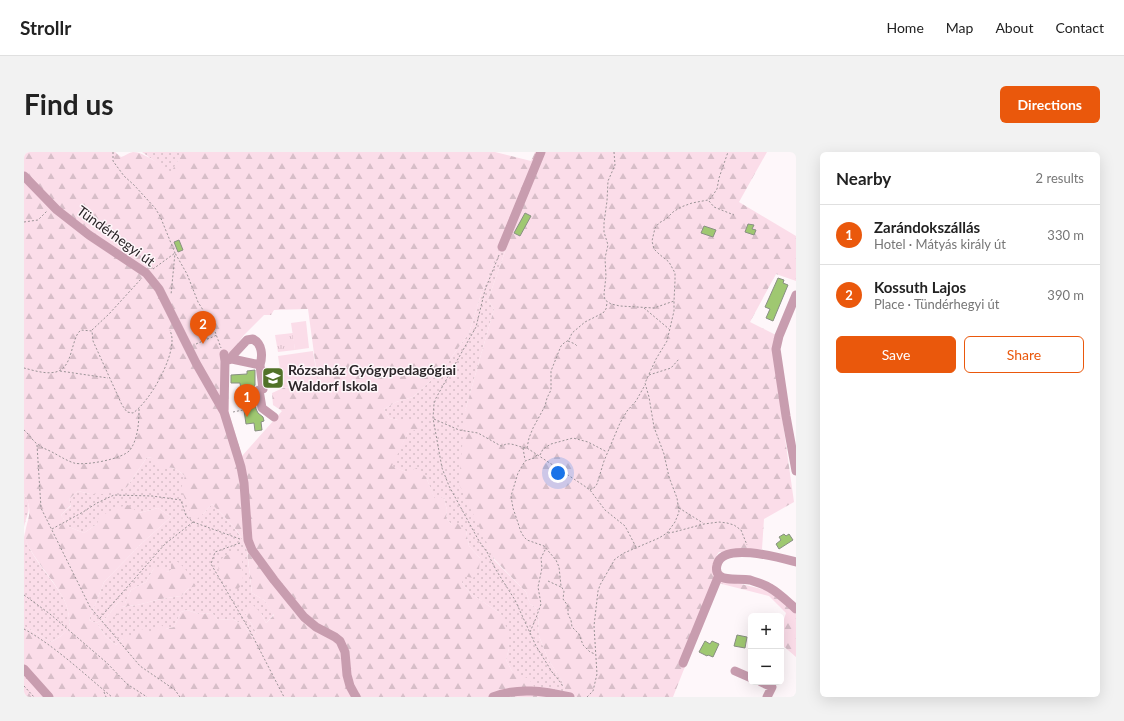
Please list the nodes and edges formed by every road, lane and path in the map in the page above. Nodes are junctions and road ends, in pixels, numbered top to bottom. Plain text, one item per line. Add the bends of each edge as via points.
1 (113, 152) edge
2 (541, 152) edge
3 (614, 152) edge
4 (728, 152) edge
5 (24, 176) edge
6 (708, 200) junction
7 (49, 202) junction
8 (734, 215) dead end
9 (24, 222) edge
10 (502, 247) joint
11 (175, 253) junction
12 (146, 273) junction
13 (796, 295) edge
14 (170, 298) dead end
15 (674, 301) junction
16 (608, 302) junction
17 (644, 308) junction
18 (669, 330) junction
19 (92, 331) junction
20 (217, 335) junction
21 (172, 339) dead end
22 (567, 341) junction
23 (188, 347) junction
24 (578, 347) dead end
25 (227, 358) junction
26 (679, 360) dead end
27 (260, 365) junction
28 (24, 368) edge
29 (60, 371) junction
30 (648, 375) junction
31 (109, 378) junction
32 (645, 384) junction
33 (140, 408) junction
34 (243, 410) dead end
35 (224, 412) junction
36 (274, 417) dead end
37 (433, 418) junction
38 (24, 430) edge
39 (37, 445) junction
40 (523, 448) junction
41 (527, 448) junction
42 (608, 452) junction
43 (538, 455) junction
44 (525, 461) junction
45 (796, 471) edge
46 (590, 490) junction
47 (679, 508) junction
48 (193, 522) junction
49 (704, 524) junction
50 (52, 529) junction
51 (667, 533) junction
52 (546, 547) junction
53 (636, 547) junction
54 (749, 553) junction
55 (796, 562) edge
56 (719, 575) junction
57 (548, 581) dead end
58 (562, 587) junction
59 (24, 595) edge
60 (796, 609) edge
61 (100, 619) junction
62 (24, 629) edge
63 (530, 632) junction
64 (595, 655) junction
65 (683, 663) dead end
66 (24, 669) edge
67 (735, 671) dead end
68 (748, 677) edge
69 (767, 685) edge
70 (24, 686) edge
71 (104, 690) junction
72 (567, 696) edge
73 (34, 697) edge
74 (49, 697) edge
75 (106, 697) edge
76 (112, 697) edge
77 (147, 697) edge
78 (180, 697) edge
79 (284, 697) edge
80 (356, 697) edge
81 (493, 697) edge
82 (587, 697) edge
83 (767, 697) edge

1 - 11 path via 113,161 124,176 160,216
2 - 10 street
3 - 16 path via 615,165 608,181 604,223 608,245 604,294
4 - 6 path via 717,189
5 - 7 street, Tündérhegyi út
6 - 8 path via 714,207
6 - 15 path via 681,207 655,228 652,241 654,249 669,262 674,273
7 - 9 path via 50,208 38,220
7 - 12 street, Tündérhegyi út via 88,235
10 - 37 path via 485,290 476,327 436,398
11 - 12 path
11 - 14 path
11 - 20 path
12 - 19 path
12 - 23 street, Tündérhegyi út via 159,289
13 - 45 street via 776,349
15 - 17 path
15 - 18 path via 674,314
16 - 17 path
16 - 22 path via 603,313 585,322
17 - 18 path
18 - 30 path via 667,341
19 - 29 path via 81,330 77,333 67,363
19 - 31 path via 93,341
20 - 23 path
20 - 25 path
21 - 33 path via 162,375
22 - 24 path
22 - 41 path via 561,346 552,368 552,390 533,428
23 - 35 street, Tündérhegyi út
25 - 27 street
25 - 27 street via 234,355 247,340 253,339 258,342 261,350
25 - 35 street
26 - 30 path via 671,368
27 - 36 street via 263,389 259,390 262,408
28 - 29 path via 51,373
29 - 31 path
30 - 32 path
31 - 33 path via 127,412 133,413
32 - 42 path via 620,423
32 - 47 path via 654,427
33 - 39 path via 133,444 126,454 117,458 76,463
34 - 35 path
35 - 80 street via 241,467 248,540 252,550 304,617 316,628 340,641 345,652 350,686
37 - 40 path via 459,430 478,433 501,446 509,444
37 - 63 path via 442,468 449,486 515,600
38 - 39 path
39 - 50 path via 41,508
40 - 41 path
40 - 44 path
41 - 43 path
42 - 43 path via 573,438 547,446
42 - 46 path via 597,484
43 - 44 path
43 - 46 path
44 - 52 path via 511,494 513,508 524,537
46 - 53 path via 605,510 626,528
47 - 49 path
47 - 51 path via 676,522
48 - 50 path via 186,516 181,500 114,495
48 - 61 path via 165,544
48 - 79 path via 244,541 216,552 211,564 250,630
49 - 51 path
49 - 54 path via 723,523 738,527 743,533
50 - 61 path via 90,607
51 - 53 path
52 - 58 path via 558,564
52 - 63 path via 538,586 541,604
53 - 64 path via 615,559 600,585 594,626
54 - 55 street
54 - 56 street via 732,554 721,558 716,567
56 - 60 street via 724,578 750,580 770,587
56 - 65 street
57 - 58 path
58 - 64 path via 572,627 579,634 583,645
59 - 77 path via 107,663 127,684
61 - 78 path via 144,670 175,690
62 - 71 path via 34,634
63 - 72 path
64 - 82 path via 597,677 593,691
66 - 74 street
67 - 68 street
69 - 83 street via 772,687
70 - 73 path
71 - 75 path
71 - 76 path
72 - 81 street via 529,690

